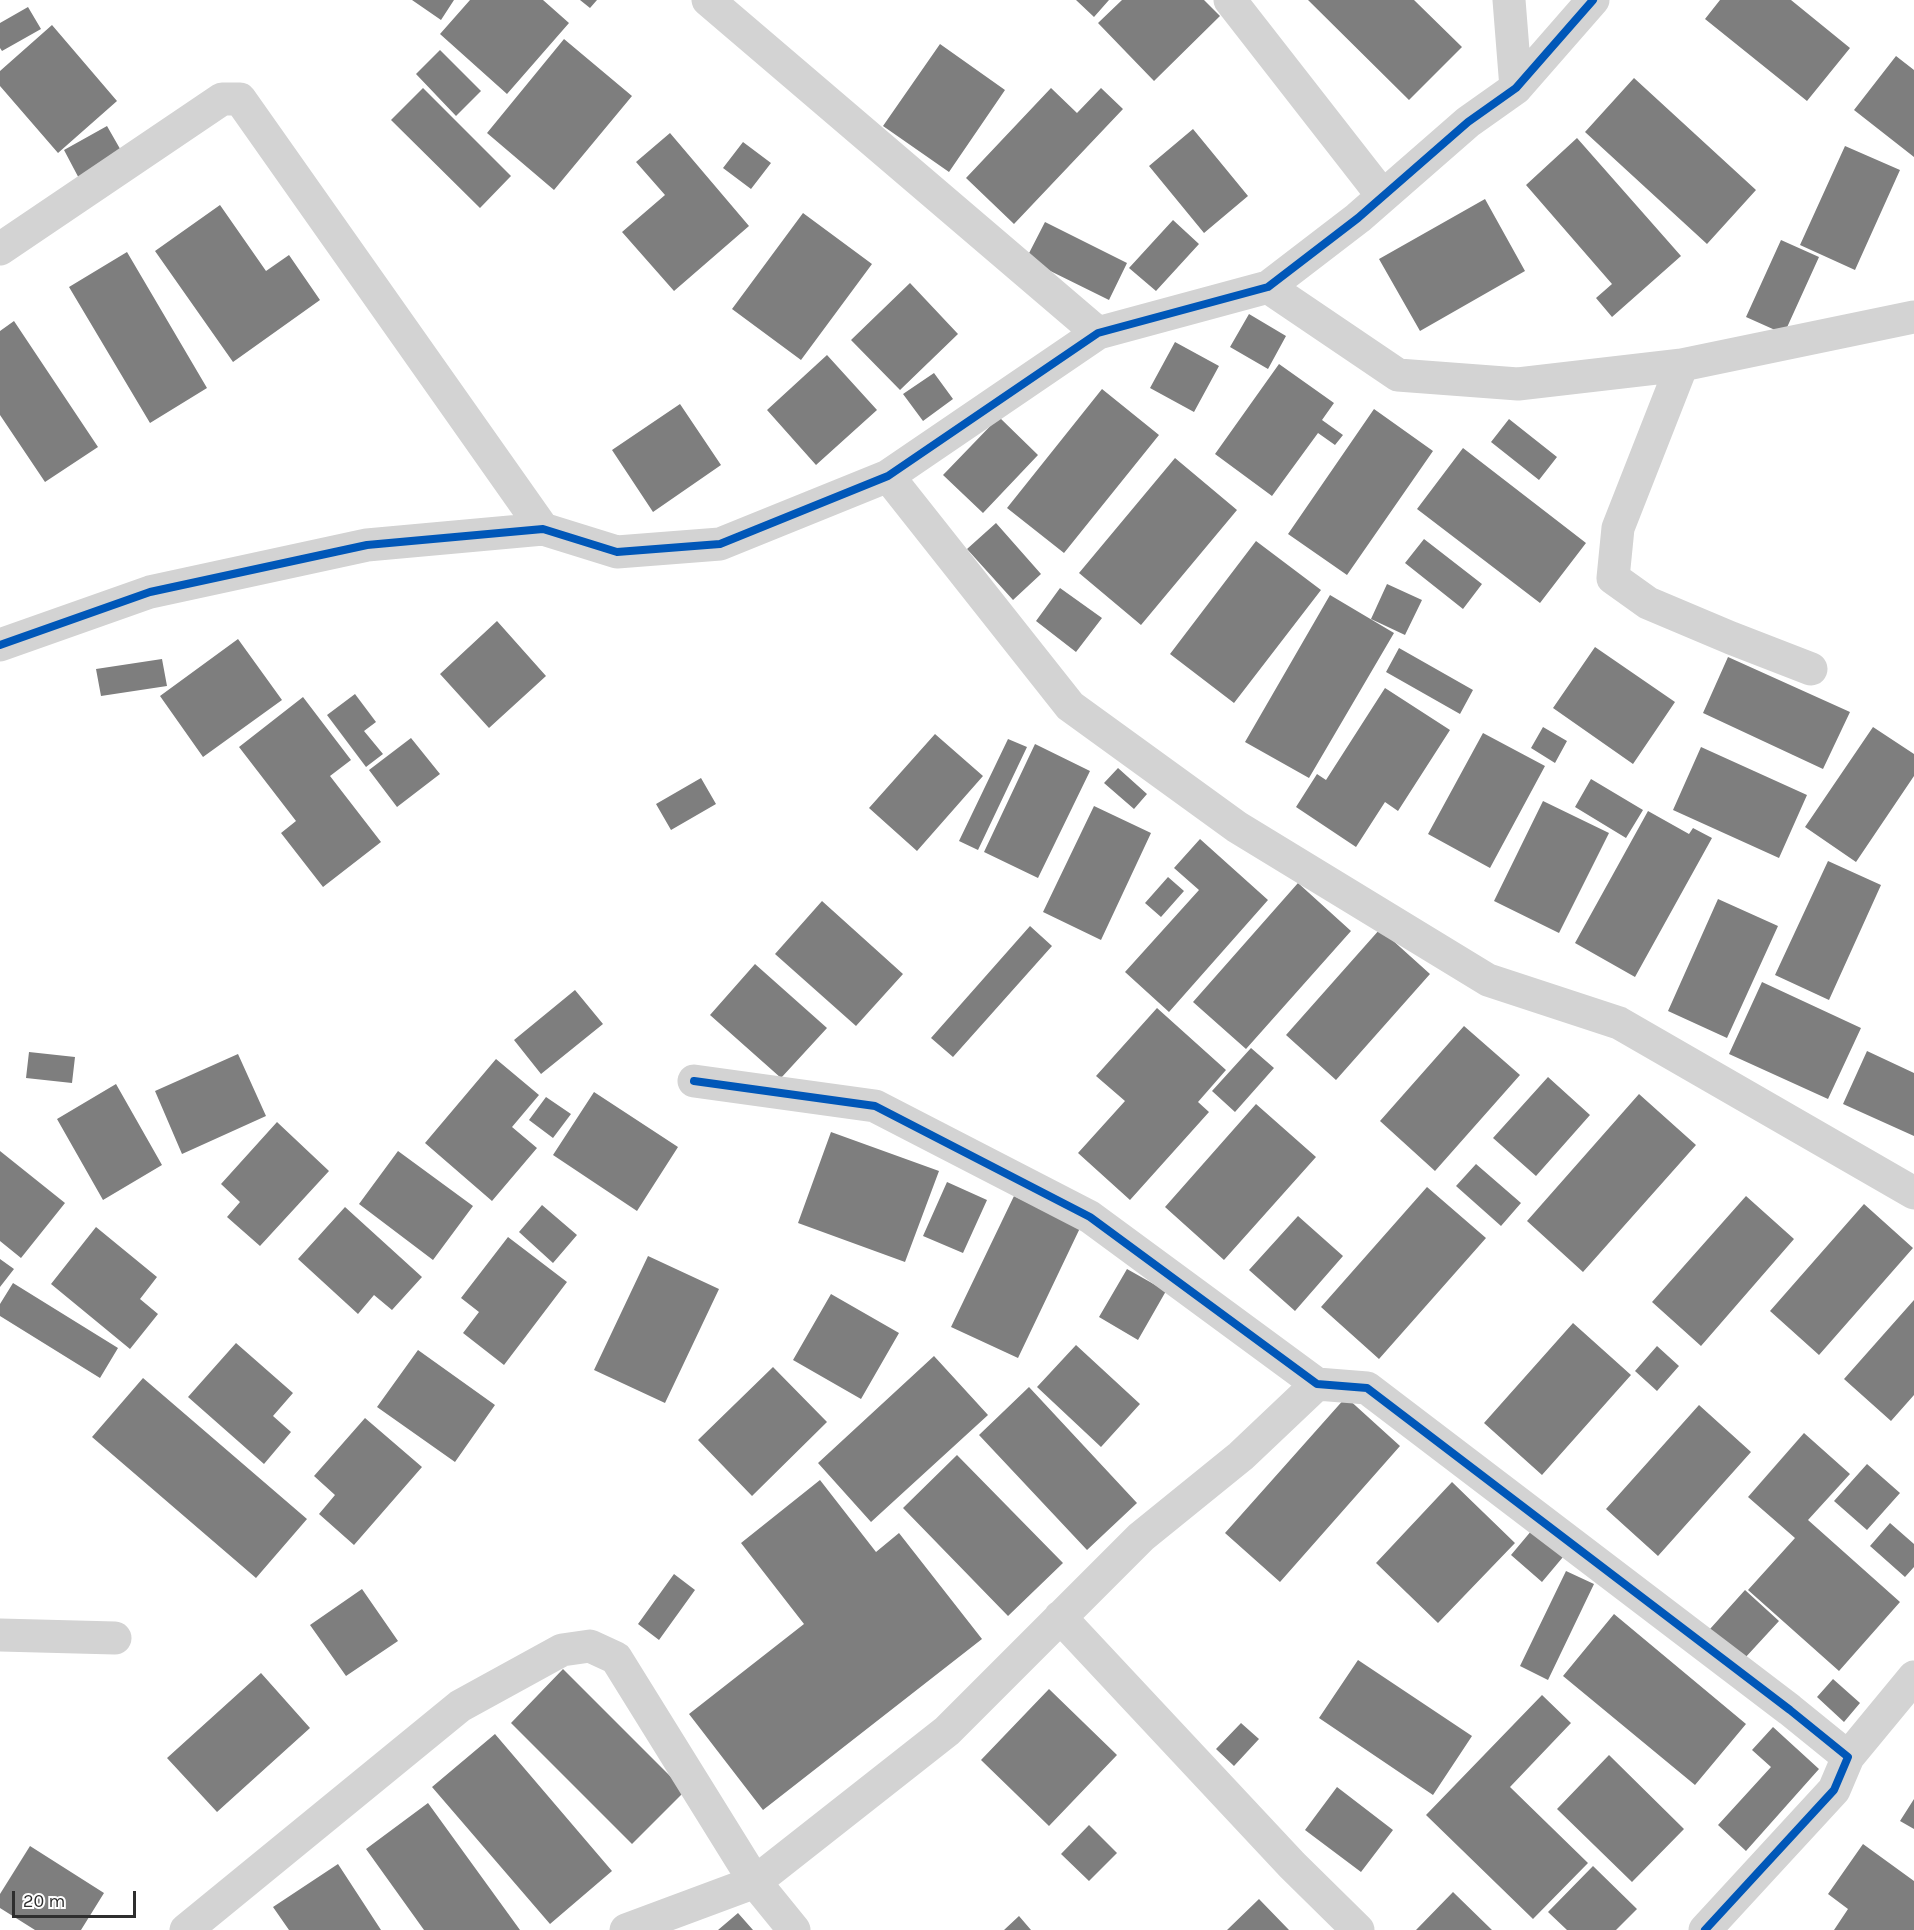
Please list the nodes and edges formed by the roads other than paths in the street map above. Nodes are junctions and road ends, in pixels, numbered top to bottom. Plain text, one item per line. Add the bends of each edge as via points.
1 (708, 0) edge
2 (1230, 0) edge
3 (1509, 0) edge
4 (1593, 0) edge
5 (1516, 88) junction
6 (1382, 195) junction
7 (0, 249) edge
8 (1268, 287) junction
9 (1914, 317) edge
10 (1098, 333) junction
11 (1682, 365) junction
12 (888, 476) junction
13 (543, 529) junction
14 (0, 645) edge
15 (1811, 669) dead end
16 (694, 1081) dead end
17 (1914, 1193) edge
18 (1317, 1384) junction
19 (1060, 1617) junction
20 (0, 1635) edge
21 (115, 1638) dead end
22 (1914, 1677) edge
23 (1848, 1757) junction
24 (754, 1882) junction
25 (186, 1930) edge
26 (626, 1930) edge
27 (794, 1930) edge
28 (1358, 1930) edge
29 (1705, 1930) edge

1 - 10 street
2 - 6 street
3 - 5 street
4 - 5 street
5 - 6 street via 1468,122
6 - 8 street
7 - 13 street via 222,99 240,99
8 - 10 street
8 - 11 street via 1398,375 1518,384
9 - 11 street
10 - 12 street
11 - 15 street via 1618,528 1613,578 1648,603
12 - 13 street via 720,544 617,552
12 - 17 street via 1070,706 1237,827 1488,980 1619,1023
13 - 14 street via 367,545 150,592
16 - 18 street via 874,1106 1090,1217
18 - 19 street via 1241,1456 1141,1537
18 - 23 street via 1367,1388
19 - 24 street via 946,1731
19 - 28 street
20 - 21 street
22 - 23 street
23 - 29 street via 1834,1790
24 - 25 street via 616,1658 590,1646 562,1650 460,1706
24 - 26 street
24 - 27 street

